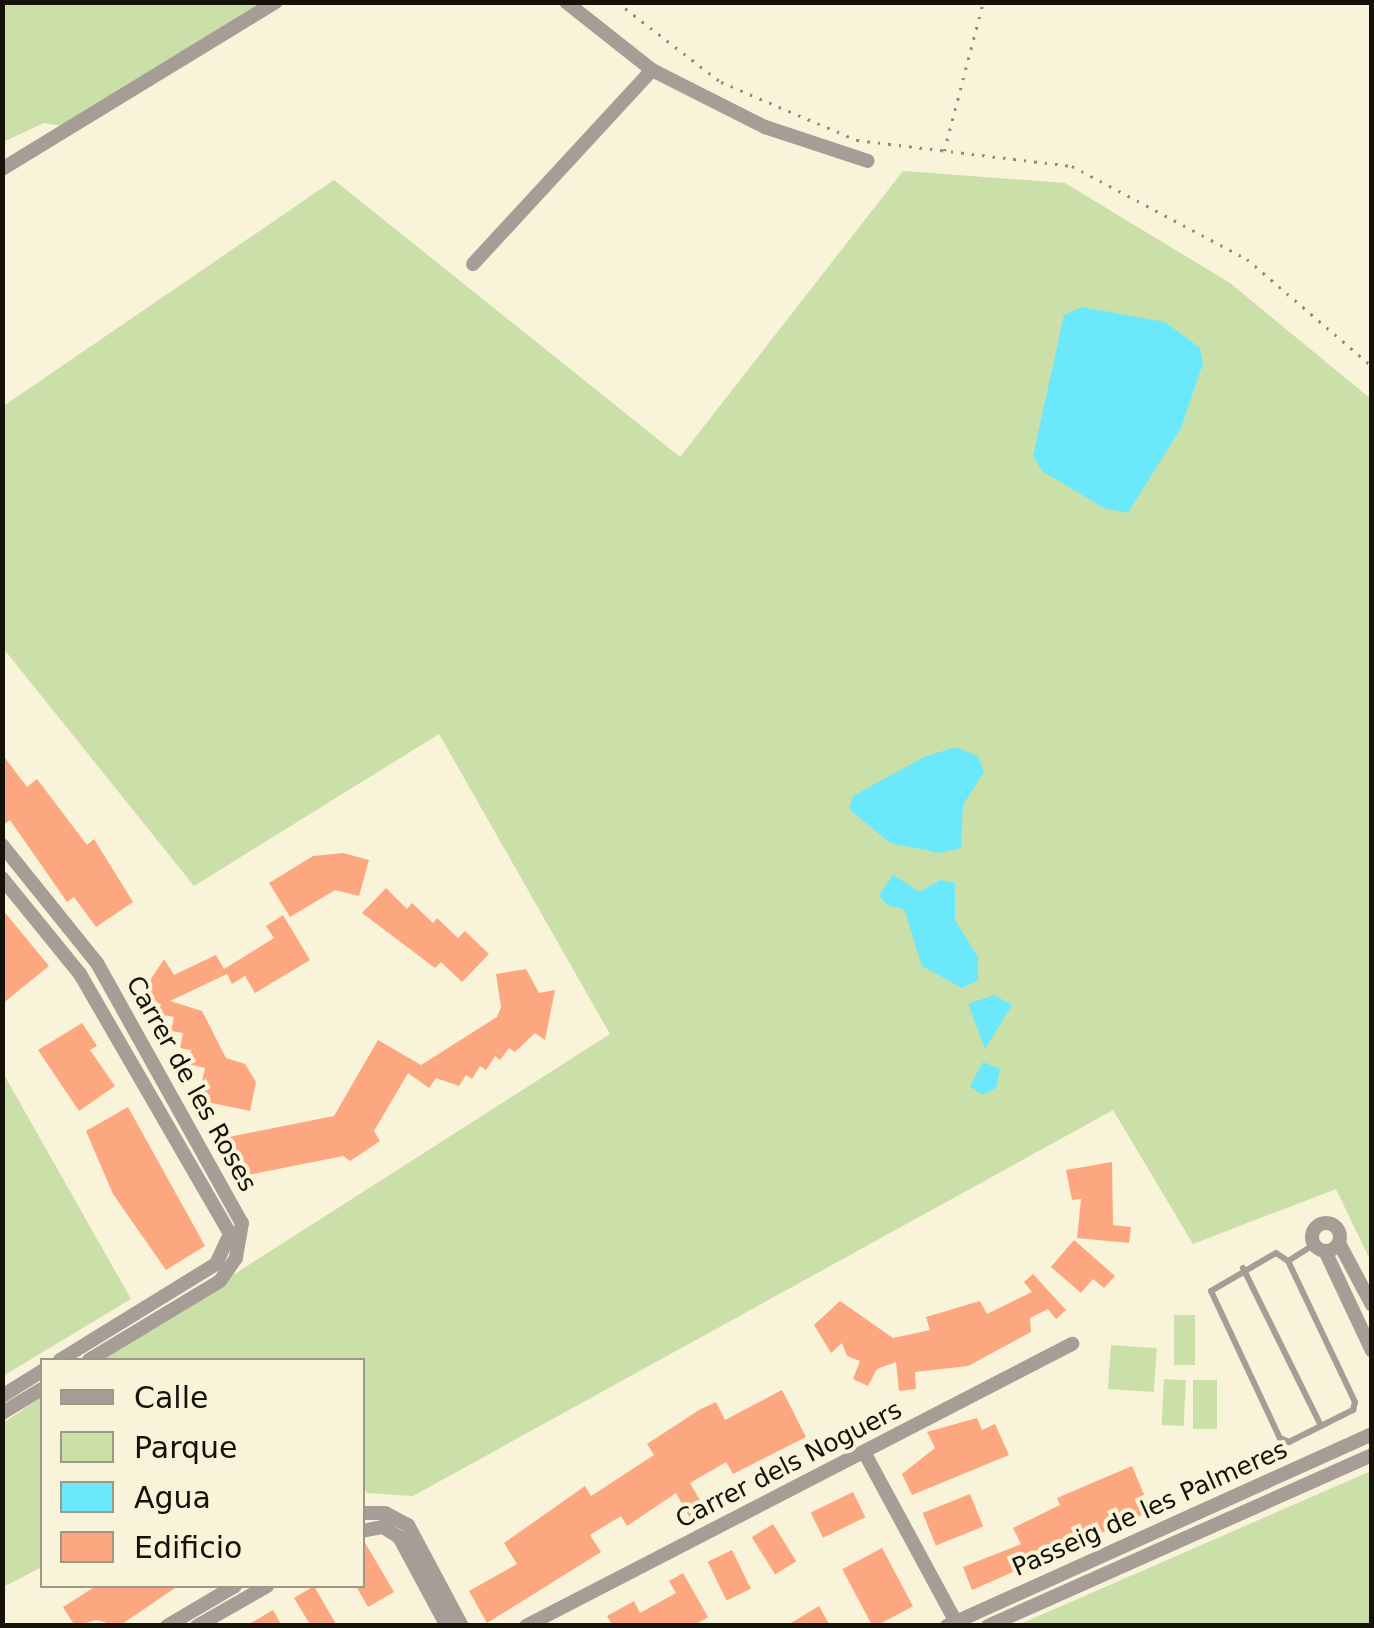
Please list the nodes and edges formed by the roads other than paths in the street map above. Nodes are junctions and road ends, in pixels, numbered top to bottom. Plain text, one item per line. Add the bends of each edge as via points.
1 (276, 2) edge
2 (566, 2) edge
3 (652, 70) junction
4 (868, 161) dead end
5 (2, 169) edge
6 (473, 264) dead end
7 (2, 844) edge
8 (2, 878) edge
9 (1339, 1243) junction
10 (1320, 1248) junction
11 (1288, 1261) junction
12 (1243, 1268) junction
13 (1372, 1305) edge
14 (1072, 1344) dead end
15 (1372, 1352) edge
16 (63, 1358) edge
17 (92, 1358) edge
18 (40, 1372) edge
19 (40, 1390) edge
20 (2, 1396) edge
21 (2, 1413) edge
22 (1321, 1426) junction
23 (1372, 1434) edge
24 (864, 1452) junction
25 (1372, 1455) edge
26 (365, 1515) edge
27 (384, 1520) junction
28 (365, 1529) edge
29 (232, 1588) edge
30 (264, 1588) edge
31 (954, 1624) edge
32 (167, 1626) edge
33 (197, 1626) edge
34 (447, 1626) edge
35 (462, 1626) edge
36 (526, 1626) edge
37 (988, 1626) edge

1 - 5 street
2 - 3 street
3 - 4 street via 765,127
3 - 6 street
7 - 17 street, Carrer de les Roses via 96,963 242,1223 236,1258 220,1281
8 - 16 street, Carrer de les Roses via 80,974 230,1234 216,1264
9 - 10 street
9 - 10 street via 1339,1231 1328,1222 1315,1228
9 - 13 street
10 - 11 lane
10 - 15 street
11 - 12 lane via 1276,1253
11 - 22 lane via 1355,1402 1353,1410
12 - 22 lane
12 - 22 lane via 1211,1291 1280,1438 1289,1442
14 - 24 street, Carrer dels Noguers
18 - 20 street
19 - 21 street
23 - 31 street, Passeig de les Palmeres
24 - 31 street
24 - 36 street, Carrer dels Noguers
25 - 37 street, Passeig de les Palmeres
26 - 27 street
27 - 28 street
27 - 34 street
27 - 35 street via 408,1526
29 - 32 street
30 - 33 street

